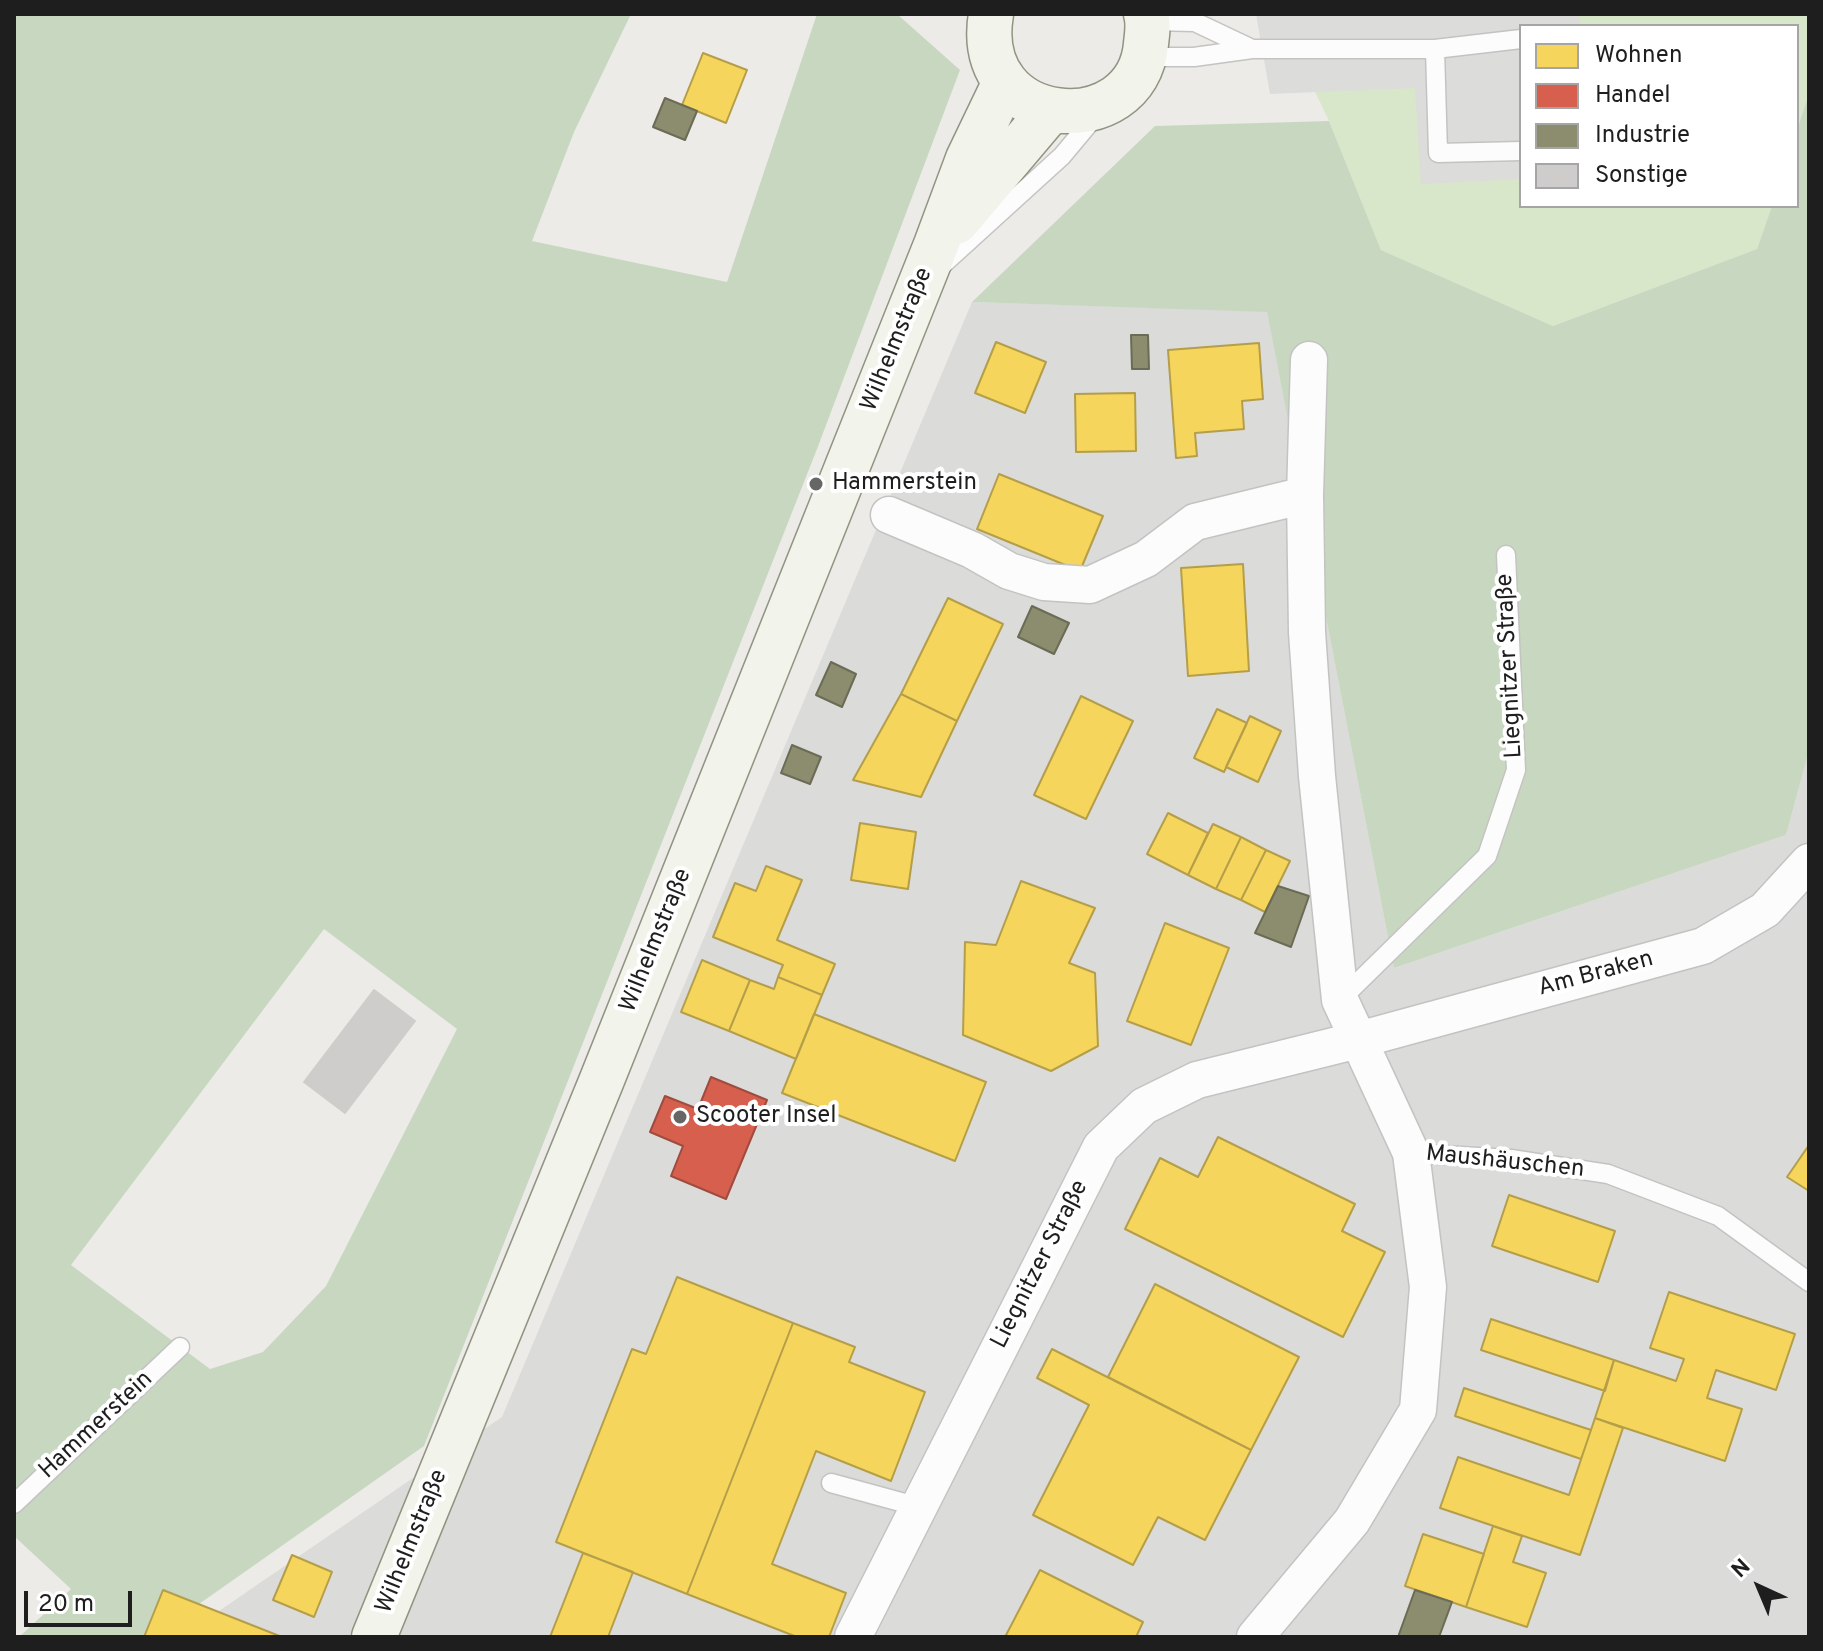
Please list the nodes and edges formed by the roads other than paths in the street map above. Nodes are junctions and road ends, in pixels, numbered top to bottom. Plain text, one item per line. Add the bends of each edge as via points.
1 (977, 20) edge
2 (1147, 31) edge
3 (1519, 39) edge
4 (1252, 49) junction
5 (1435, 49) junction
6 (1005, 82) junction
7 (1106, 104) junction
8 (1050, 111) junction
9 (1519, 151) edge
10 (928, 264) junction
11 (1309, 360) dead end
12 (1305, 495) junction
13 (889, 515) dead end
14 (1506, 555) dead end
15 (1809, 862) edge
16 (1340, 1000) junction
17 (1358, 1040) junction
18 (1411, 1153) junction
19 (1809, 1282) edge
20 (180, 1347) dead end
21 (831, 1483) dead end
22 (14, 1504) edge
23 (919, 1507) junction
24 (862, 1634) edge
25 (374, 1637) edge
26 (1255, 1637) edge

1 - 6 main road
2 - 4 lane via 1195,22
2 - 4 lane via 1194,57
2 - 7 main road via 1130,84
3 - 5 lane
4 - 5 lane
5 - 9 lane via 1438,153
6 - 8 main road via 1025,100
6 - 10 main road, Wilhelmstraße via 968,159
7 - 8 main road via 1079,112
7 - 10 lane via 1062,156
8 - 10 main road, Wilhelmstraße
10 - 25 main road, Wilhelmstraße
11 - 12 street
12 - 13 street via 1195,522 1146,559 1090,585 1044,582 1009,571
12 - 16 street via 1309,664
14 - 16 lane, Liegnitzer Straße via 1516,770 1487,856
15 - 17 street, Am Braken via 1765,910 1703,946
16 - 17 street
17 - 18 street
17 - 23 street, Liegnitzer Straße via 1197,1080 1144,1106 1101,1147
18 - 19 lane, Maushäuschen via 1511,1159 1608,1174 1718,1216
18 - 26 street via 1428,1287 1418,1410 1352,1521
20 - 22 lane, Hammerstein
21 - 23 lane
23 - 24 street, Liegnitzer Straße

